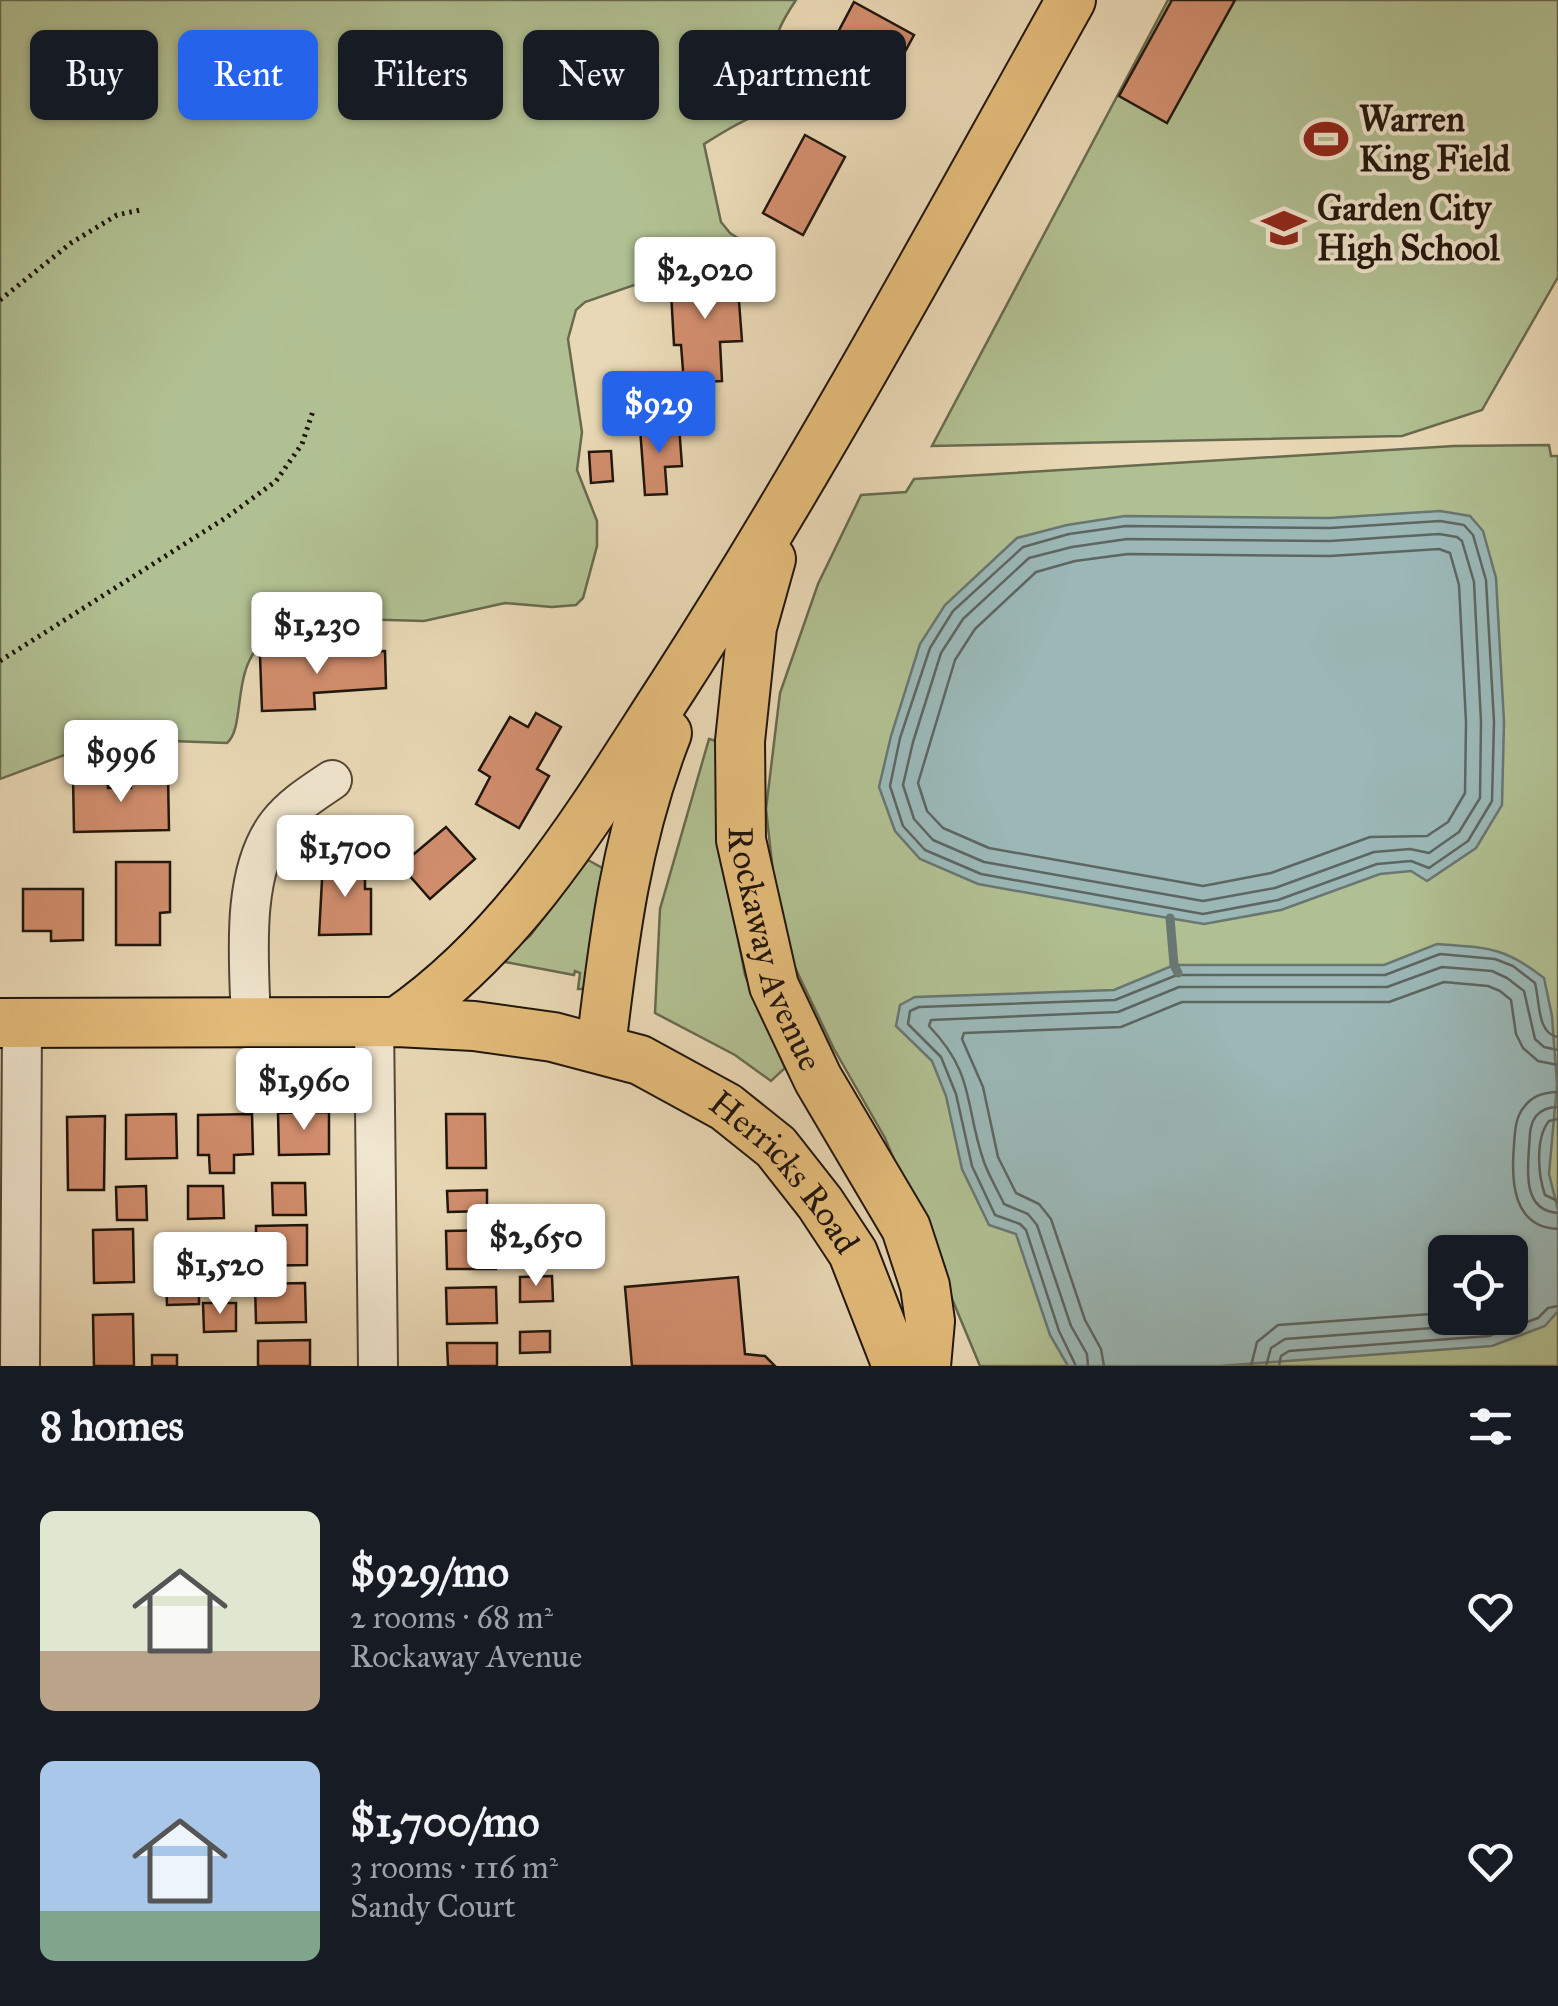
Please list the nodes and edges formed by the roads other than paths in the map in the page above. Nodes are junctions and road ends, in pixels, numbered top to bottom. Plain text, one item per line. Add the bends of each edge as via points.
1 (1071, 0) edge
2 (786, 506) junction
3 (702, 641) junction
4 (332, 780) dead end
5 (251, 1021) junction
6 (386, 1021) junction
7 (11, 1023) edge
8 (601, 1047) junction
9 (20, 1366) edge
10 (378, 1366) edge
11 (897, 1366) edge
12 (926, 1366) edge

1 - 2 main road, Rockaway Avenue
2 - 3 main road, Rockaway Avenue
2 - 12 main road, Rockaway Avenue via 752,627 740,741 741,840 774,986 818,1079 906,1228 930,1320
3 - 6 main road, Rockaway Avenue via 558,863 478,957 426,1002
3 - 8 main road, Rockaway Avenue via 643,794
4 - 5 street via 276,826 263,853 249,927
5 - 6 main road, Herricks Road
5 - 7 main road, Herricks Road
6 - 8 main road, Herricks Road via 474,1026
6 - 10 street
7 - 9 street
8 - 11 main road, Herricks Road via 676,1077 776,1148 852,1254

